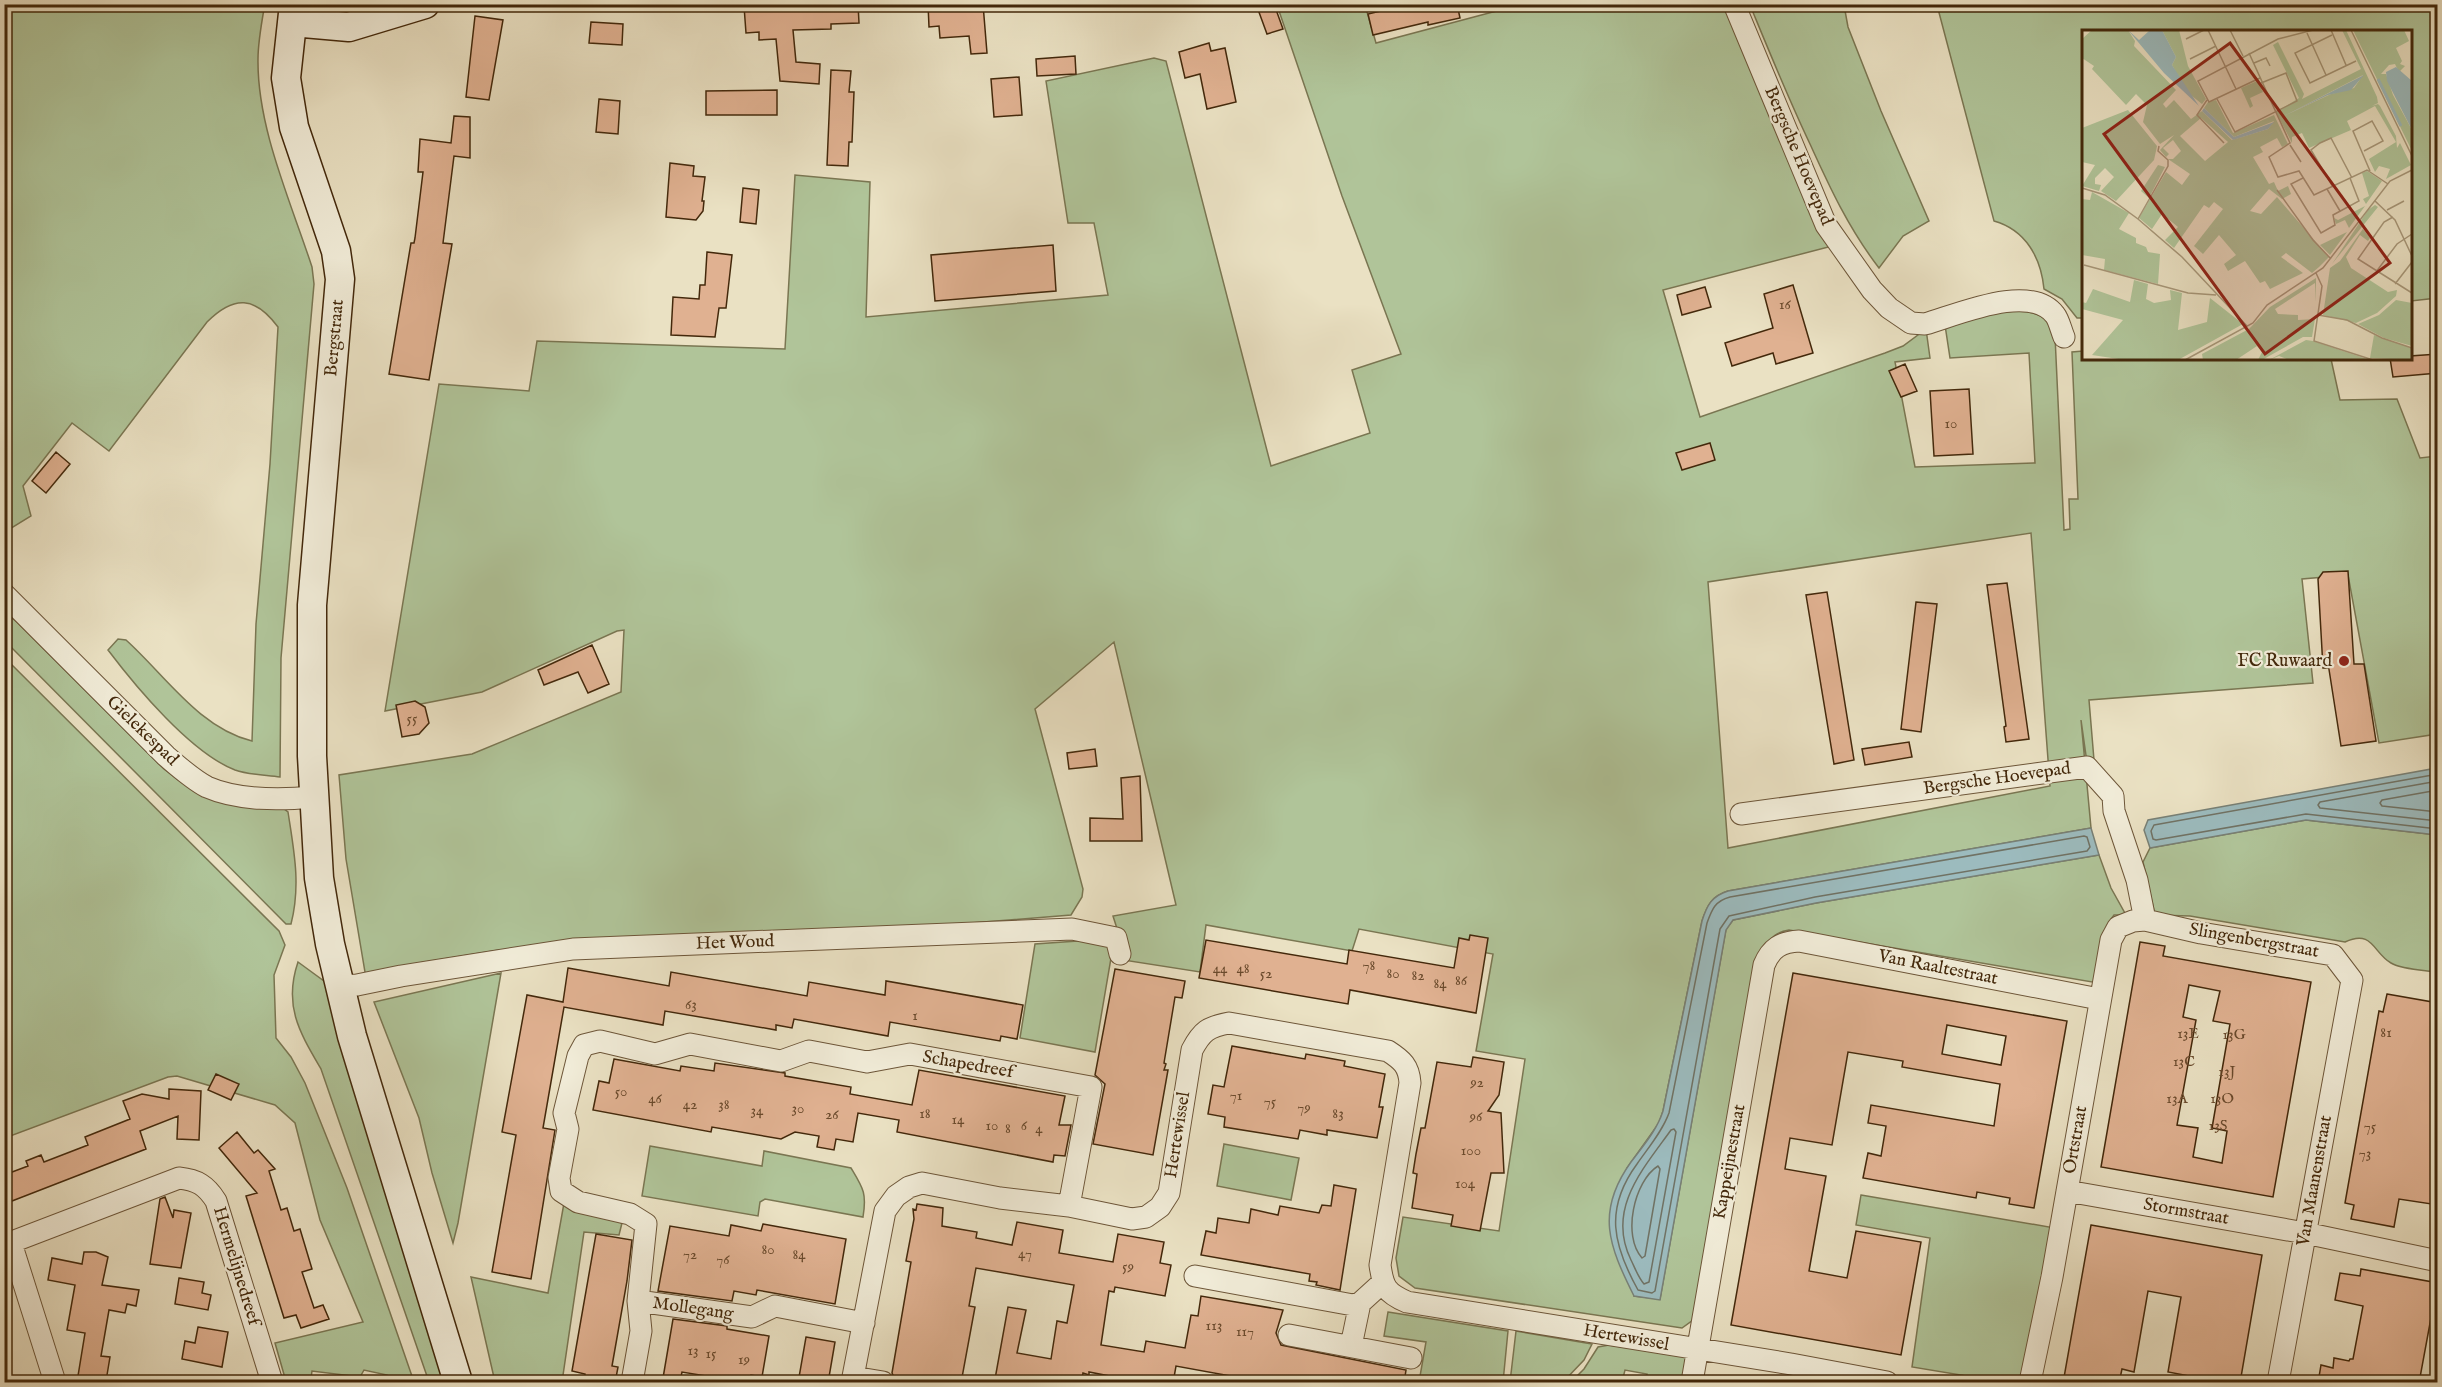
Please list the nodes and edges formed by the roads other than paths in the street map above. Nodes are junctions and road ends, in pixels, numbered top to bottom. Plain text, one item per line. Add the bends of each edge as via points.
1 (425, 4) edge
2 (1734, 4) edge
3 (293, 13) edge
4 (2064, 337) dead end
5 (4, 594) edge
6 (314, 797) junction
7 (1741, 814) dead end
8 (2145, 920) junction
9 (1778, 946) joint
10 (1120, 954) dead end
11 (2352, 981) joint
12 (340, 986) junction
13 (2099, 999) junction
14 (2067, 1191) junction
15 (1069, 1206) junction
16 (2305, 1233) junction
17 (8, 1244) edge
18 (2438, 1261) edge
19 (1195, 1276) dead end
20 (1383, 1283) junction
21 (638, 1301) junction
22 (1360, 1303) junction
23 (864, 1323) junction
24 (1289, 1335) dead end
25 (1351, 1346) junction
26 (1698, 1350) junction
27 (1411, 1358) dead end
28 (852, 1380) edge
29 (55, 1383) edge
30 (272, 1383) edge
31 (458, 1383) edge
32 (632, 1383) edge
33 (883, 1383) edge
34 (1692, 1383) edge
35 (1887, 1383) edge
36 (2030, 1383) edge
37 (2278, 1383) edge

1 - 3 street, Bergstraat via 349,27
2 - 4 street, Bergsche Hoevepad via 1826,225 1889,308 1911,324 1924,324 2008,300 2032,300 2054,314
3 - 6 street, Bergstraat via 286,78 294,127 336,250 340,279 312,605
5 - 6 street, Gielekespad via 188,775 207,787 230,794
6 - 12 street via 319,878
7 - 8 street, Bergsche Hoevepad via 2087,767 2113,796
8 - 11 street, Slingenbergstraat via 2333,956
8 - 13 street, Ortstraat via 2118,927 2111,940
9 - 13 street, Van Raaltestraat via 1799,941
9 - 26 street, Kappeijnestraat via 1769,953 1764,965
10 - 12 street, Het Woud via 1116,938 1072,929 573,949
11 - 16 street, Van Maanenstraat
12 - 31 street
13 - 14 street, Ortstraat
14 - 16 street, Stormstraat
14 - 36 street, Ortstraat
15 - 20 street, Hertewissel via 1132,1219 1146,1217 1164,1202 1169,1193 1192,1050 1200,1035 1213,1026 1229,1023 1388,1051 1409,1070 1410,1083 1380,1265
15 - 21 street, Schapedreef via 1091,1087 910,1054 867,1062 809,1050 781,1061 690,1044 655,1054 600,1041 584,1045 578,1056 564,1113 568,1130 559,1178 561,1191 578,1202 630,1214 646,1224
15 - 23 street, Hertewissel via 922,1183 909,1187 885,1211
16 - 18 street, Stormstraat
16 - 37 street, Van Maanenstraat
17 - 29 street
17 - 30 street, Hermelijnedreef via 178,1178 197,1180 216,1201
19 - 22 street via 1353,1305
20 - 22 street
20 - 26 street, Hertewissel via 1393,1296 1407,1302
21 - 23 street, Mollegang via 752,1317 775,1306
21 - 32 street, Mollegang via 641,1331
22 - 25 street
23 - 28 street, Hertewissel
24 - 25 street
25 - 27 street
26 - 34 street, Kappeijnestraat
26 - 35 street, Hertewissel
28 - 33 street

